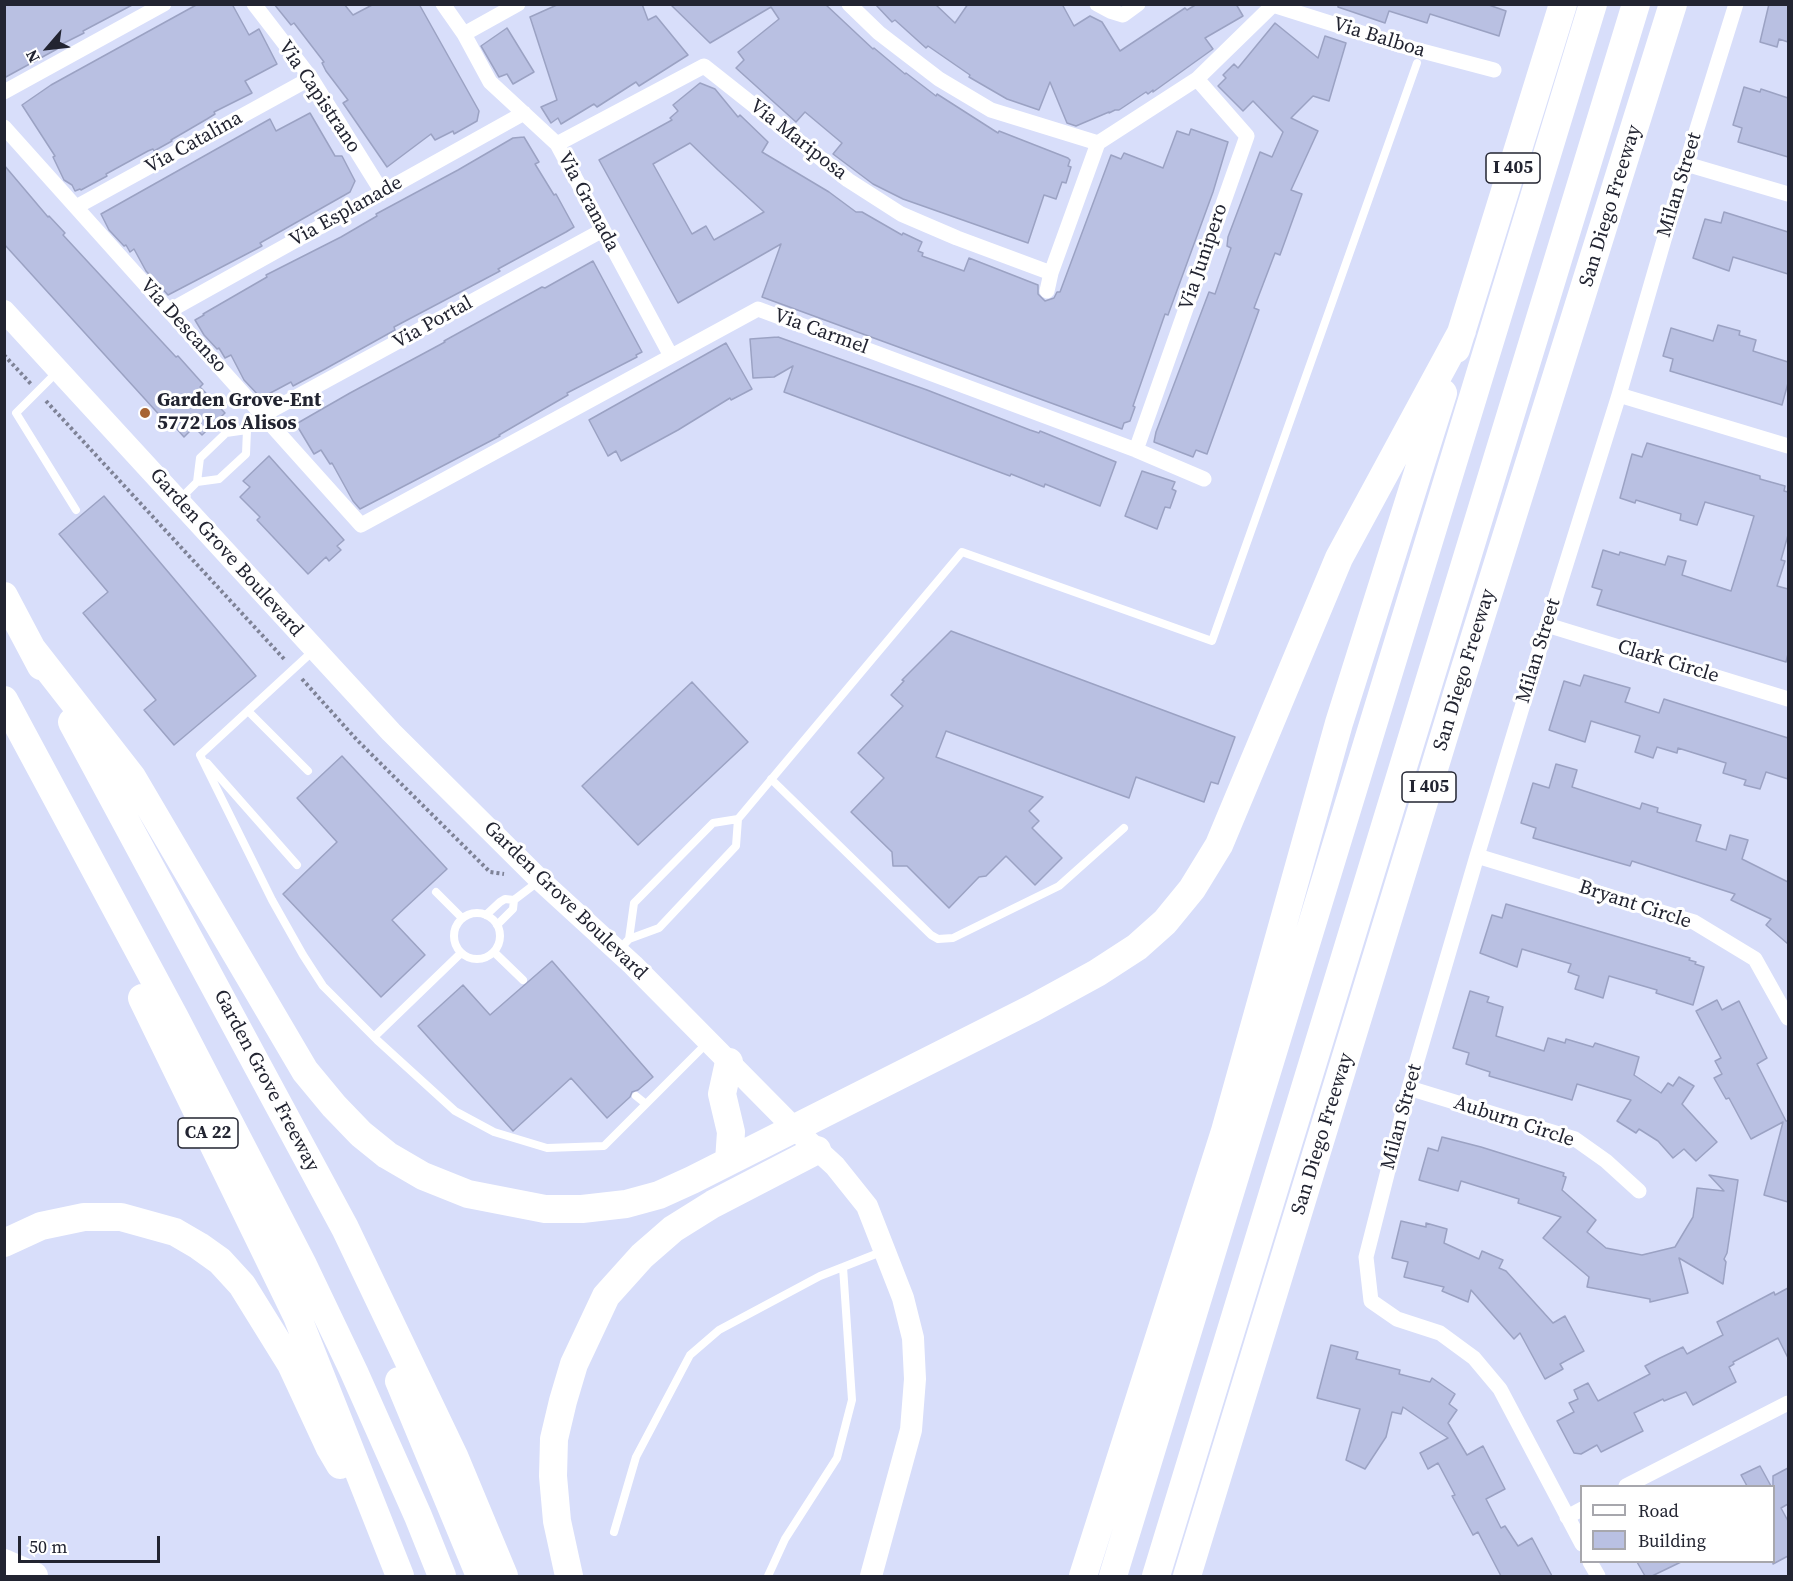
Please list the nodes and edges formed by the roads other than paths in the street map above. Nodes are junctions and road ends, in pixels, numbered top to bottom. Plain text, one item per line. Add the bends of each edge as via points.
1 (164, 4) edge
2 (254, 4) edge
3 (443, 4) edge
4 (518, 4) edge
5 (849, 4) edge
6 (1097, 4) edge
7 (1563, 4) edge
8 (1593, 4) edge
9 (1636, 4) edge
10 (1673, 4) edge
11 (1736, 4) edge
12 (1136, 7) edge
13 (464, 34) junction
14 (1417, 63) dead end
15 (1494, 70) dead end
16 (311, 78) junction
17 (1197, 79) junction
18 (4, 92) edge
19 (524, 113) junction
20 (4, 127) edge
21 (1098, 143) junction
22 (557, 144) junction
23 (1686, 164) junction
24 (382, 192) junction
25 (1788, 194) edge
26 (76, 207) junction
27 (603, 230) junction
28 (1051, 273) junction
29 (1047, 291) dead end
30 (4, 311) edge
31 (169, 311) junction
32 (1462, 331) junction
33 (671, 356) junction
34 (58, 371) junction
35 (1619, 395) junction
36 (263, 415) junction
37 (247, 430) junction
38 (1788, 446) edge
39 (1136, 450) junction
40 (1204, 479) dead end
41 (197, 482) junction
42 (178, 501) junction
43 (76, 510) dead end
44 (362, 525) joint
45 (4, 596) edge
46 (1547, 625) junction
47 (33, 650) junction
48 (314, 650) junction
49 (1788, 699) edge
50 (4, 700) edge
51 (248, 711) junction
52 (4, 735) edge
53 (200, 755) junction
54 (308, 771) dead end
55 (771, 779) junction
56 (738, 819) junction
57 (1124, 828) dead end
58 (1477, 856) junction
59 (297, 865) dead end
60 (540, 880) junction
61 (436, 892) dead end
62 (514, 900) junction
63 (486, 915) junction
64 (462, 918) junction
65 (497, 925) junction
66 (623, 945) junction
67 (494, 952) junction
68 (461, 953) junction
69 (523, 980) dead end
70 (1788, 1018) edge
71 (374, 1037) junction
72 (709, 1041) junction
73 (729, 1062) junction
74 (1409, 1088) junction
75 (636, 1096) dead end
76 (646, 1104) junction
77 (796, 1130) junction
78 (817, 1150) junction
79 (729, 1161) junction
80 (1639, 1191) dead end
81 (4, 1244) edge
82 (885, 1250) junction
83 (843, 1267) junction
84 (392, 1323) junction
85 (1788, 1403) edge
86 (1628, 1485) edge
87 (1580, 1510) edge
88 (1567, 1517) junction
89 (614, 1532) dead end
90 (388, 1542) junction
91 (1580, 1542) edge
92 (4, 1563) edge
93 (34, 1576) edge
94 (400, 1576) edge
95 (442, 1576) edge
96 (480, 1576) edge
97 (504, 1576) edge
98 (570, 1576) edge
99 (768, 1576) edge
100 (871, 1576) edge
101 (1083, 1576) edge
102 (1113, 1576) edge
103 (1156, 1576) edge
104 (1187, 1576) edge

1 - 18 street
2 - 16 street, Via Capistrano
3 - 13 street, Via Granada
4 - 13 street
5 - 21 street via 879,33 939,79 991,110
6 - 12 street via 1123,15
7 - 32 highway, I 405
8 - 102 highway
9 - 103 highway
10 - 104 highway, San Diego Freeway / I 405
11 - 23 street, Milan Street
13 - 19 street, Via Granada via 490,81
14 - 55 lane via 1212,640 962,552
15 - 17 street, Via Balboa via 1273,5
16 - 24 street, Via Capistrano
16 - 26 street, Via Catalina
17 - 21 street, Via Balboa
17 - 39 street, Via Junipero via 1247,136
19 - 22 street, Via Granada
19 - 24 street, Via Esplanade
20 - 26 street, Via Descanso
21 - 28 street
22 - 27 street, Via Granada
22 - 28 street, Via Mariposa via 704,66 848,180 901,214
23 - 25 street
23 - 35 street, Milan Street
24 - 31 street, Via Esplanade
26 - 31 street, Via Descanso
27 - 33 street, Via Granada
27 - 36 street, Via Portal
28 - 29 street
30 - 34 main road, Garden Grove Boulevard
31 - 36 street, Via Descanso
32 - 77 highway via 1339,558 1219,845 1192,889 1165,922 1137,947 1097,973
32 - 101 highway, I 405 via 1339,723 1225,1131
33 - 39 street, Via Carmel via 758,309
33 - 44 street, Via Carmel
34 - 42 main road, Garden Grove Boulevard
34 - 43 lane via 16,413
35 - 38 street
35 - 46 street, Milan Street
36 - 37 lane
36 - 44 street, Via Descanso
37 - 41 lane via 226,433 200,458
37 - 41 lane via 246,454 219,479
39 - 40 street, Via Carmel
41 - 42 lane
42 - 48 main road, Garden Grove Boulevard
45 - 47 highway, Garden Grove Freeway
46 - 49 street, Clark Circle
46 - 58 street, Milan Street
47 - 79 highway via 132,777 305,1071 334,1106 387,1155 423,1176 468,1194 545,1209 626,1204 659,1195
47 - 84 highway, Garden Grove Freeway via 345,1228
48 - 51 lane
48 - 60 main road, Garden Grove Boulevard
50 - 95 highway via 303,1265
51 - 53 lane
51 - 54 lane
52 - 90 highway, CA 22 via 156,1026 297,1316
53 - 59 lane
53 - 71 lane via 303,955 323,986
55 - 56 lane
55 - 57 lane via 938,939 953,938 1059,886
56 - 66 lane via 736,846 659,928
56 - 66 lane via 713,824 634,903
58 - 70 street, Bryant Circle via 1694,922 1755,959
58 - 74 street, Milan Street
60 - 62 lane
60 - 66 main road, Garden Grove Boulevard
61 - 64 lane
62 - 63 lane via 506,899
62 - 65 lane via 513,909
63 - 64 lane
63 - 65 lane
64 - 68 lane via 454,939
65 - 67 lane via 500,939
66 - 72 main road, Garden Grove Boulevard
67 - 68 lane via 482,959
67 - 69 lane
68 - 71 lane
71 - 76 lane via 455,1112 494,1132 547,1148 604,1146
72 - 73 main road, Garden Grove Boulevard
72 - 76 lane
73 - 77 main road, Garden Grove Boulevard
73 - 79 highway via 722,1094 731,1132
74 - 80 street, Auburn Circle via 1575,1139
74 - 88 street, Milan Street via 1366,1257 1371,1301 1397,1319 1440,1333 1474,1358 1500,1389
75 - 76 lane
77 - 78 main road, Garden Grove Boulevard
77 - 79 highway
78 - 82 main road, Garden Grove Boulevard via 867,1206
78 - 98 highway via 673,1229 606,1296 574,1364 555,1439 557,1521
81 - 90 highway via 41,1226 84,1217 121,1217 176,1232 220,1261 242,1285 291,1364 330,1448
82 - 83 lane
82 - 100 main road, Garden Grove Boulevard via 913,1338 915,1379 911,1430
83 - 89 lane via 719,1330 690,1355 636,1457
83 - 99 lane via 852,1400 837,1458 785,1539
84 - 96 highway via 394,1369
84 - 97 highway, Garden Grove Freeway
85 - 86 street
87 - 88 street
88 - 91 street
90 - 94 highway, CA 22
92 - 93 highway

